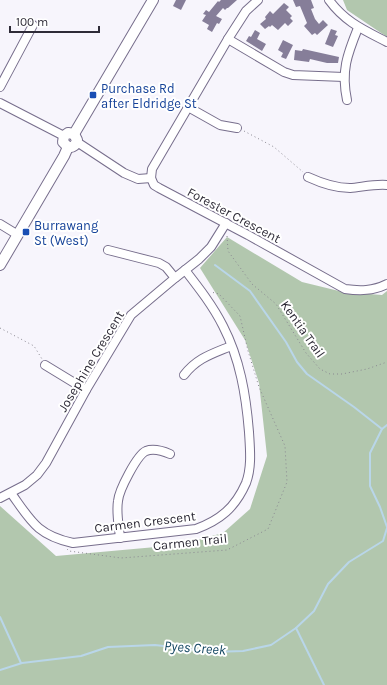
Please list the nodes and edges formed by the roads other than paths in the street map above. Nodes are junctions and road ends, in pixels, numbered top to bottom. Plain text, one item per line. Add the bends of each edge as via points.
1 (153, 0) edge
2 (258, 0) edge
3 (329, 0) edge
4 (33, 25) dead end
5 (358, 28) junction
6 (228, 39) junction
7 (387, 42) edge
8 (344, 77) junction
9 (0, 87) edge
10 (347, 100) dead end
11 (0, 103) edge
12 (188, 107) junction
13 (237, 128) road end
14 (71, 140) junction
15 (308, 177) road end
16 (151, 178) junction
17 (387, 185) edge
18 (226, 223) junction
19 (0, 224) edge
20 (18, 235) junction
21 (108, 250) dead end
22 (0, 266) edge
23 (186, 270) junction
24 (175, 278) junction
25 (387, 284) edge
26 (231, 346) junction
27 (45, 365) road end
28 (184, 375) dead end
29 (86, 390) junction
30 (170, 454) dead end
31 (11, 493) junction
32 (0, 498) edge
33 (120, 538) junction

1 - 14 main road
2 - 6 street via 246,11
3 - 5 street via 344,18
4 - 9 street
5 - 7 street
5 - 8 street via 348,53
6 - 8 street via 293,75
6 - 12 street
8 - 10 street
11 - 14 street
12 - 13 street via 220,125
12 - 16 street via 152,170
14 - 16 street via 124,173 138,178
14 - 20 main road
15 - 17 street via 335,187
16 - 18 street, Forester Crescent via 154,185 159,188
18 - 23 street, Josephine Crescent via 211,247
18 - 25 street, Forester Crescent via 345,289 376,289
19 - 20 street
20 - 22 main road
21 - 24 street via 159,263
23 - 24 street, Josephine Crescent
23 - 26 street, Carmen Crescent via 224,326
24 - 29 street, Josephine Crescent via 132,314
26 - 28 street via 201,359
26 - 33 street, Carmen Crescent via 243,384 250,447 250,467 246,483 238,498 224,515 196,529
27 - 29 street
29 - 31 street, Josephine Crescent via 46,463 37,475
30 - 33 street via 154,450 140,455 120,492 117,510
31 - 32 street, Josephine Crescent
31 - 33 street, Carmen Crescent via 30,520 56,539 73,542

